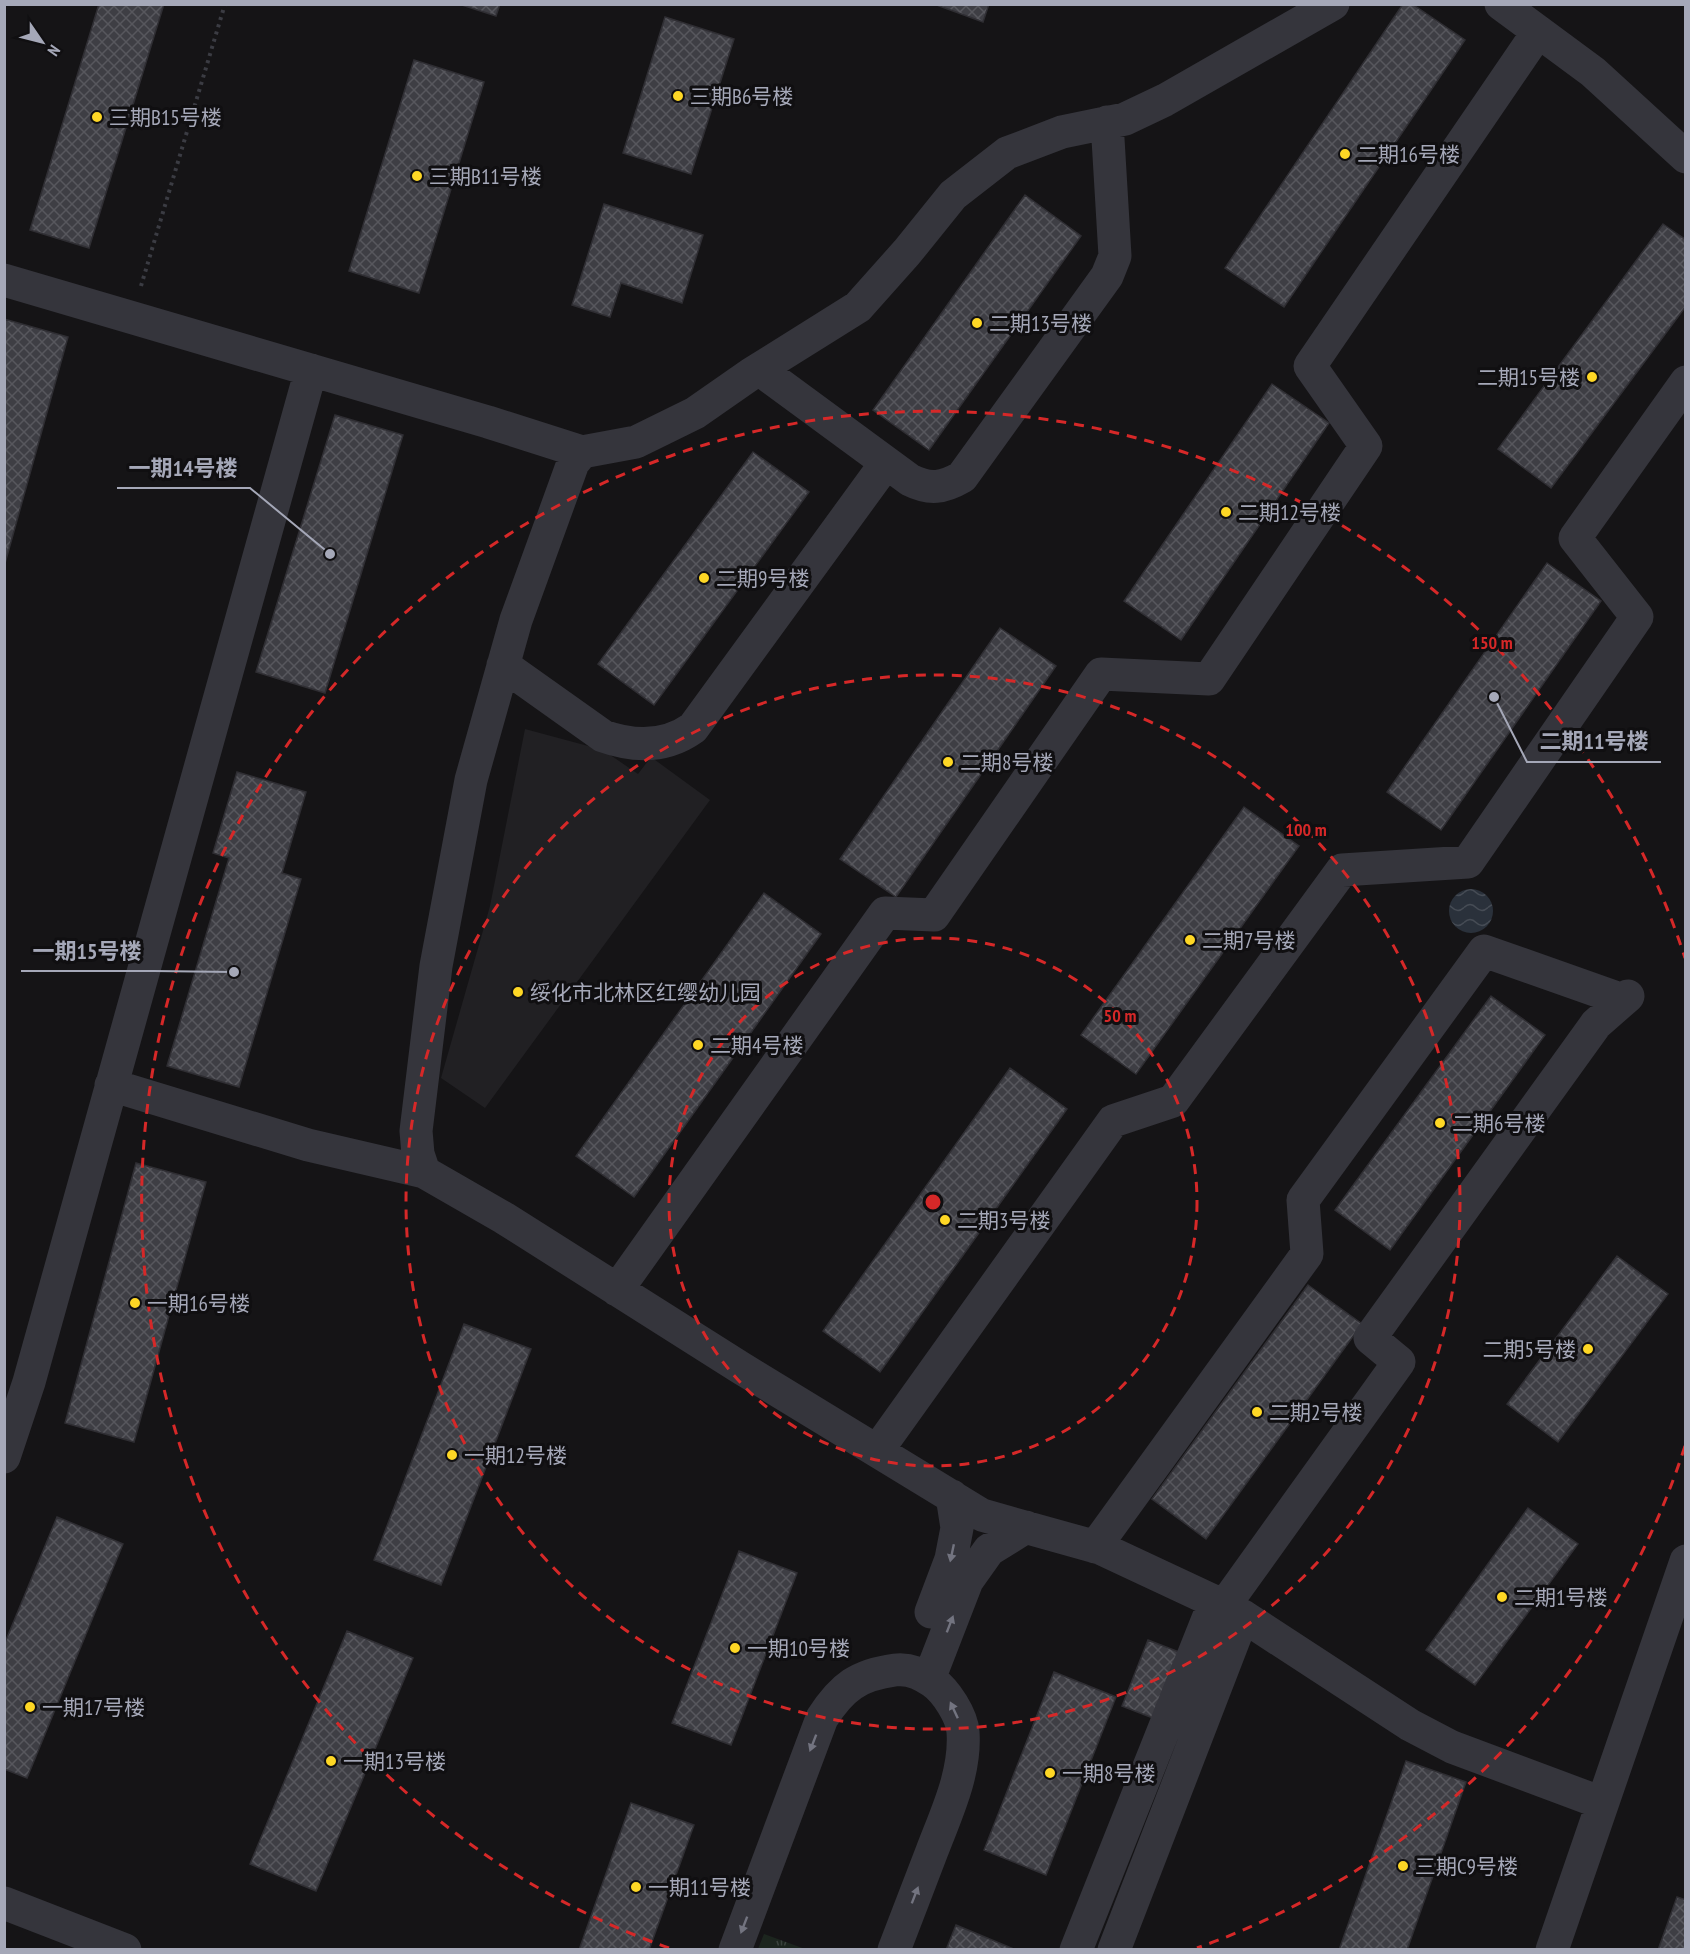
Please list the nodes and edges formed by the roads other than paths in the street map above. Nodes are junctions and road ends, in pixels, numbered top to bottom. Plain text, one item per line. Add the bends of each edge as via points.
1 (1333, 4) edge
2 (1501, 4) edge
3 (1538, 32) junction
4 (1107, 123) junction
5 (1686, 157) edge
6 (4, 280) edge
7 (759, 369) junction
8 (311, 370) junction
9 (1686, 382) edge
10 (582, 452) junction
11 (886, 463) junction
12 (503, 665) junction
13 (111, 1085) junction
14 (424, 1172) junction
15 (617, 1290) junction
16 (877, 1451) junction
17 (4, 1457) edge
18 (952, 1496) junction
19 (1026, 1527) junction
20 (1095, 1547) junction
21 (1686, 1561) edge
22 (1227, 1608) junction
23 (919, 1675) junction
24 (1602, 1803) junction
25 (4, 1903) edge
26 (123, 1949) edge
27 (735, 1950) edge
28 (894, 1950) edge
29 (1076, 1950) edge
30 (1114, 1950) edge
31 (1552, 1950) edge

1 - 4 street via 1165,100
2 - 3 street
3 - 5 street via 1593,72
3 - 15 street via 1310,366 1366,446 1209,679 1101,675 934,915 885,913
4 - 7 street via 1062,132 1007,153 953,195 858,307
4 - 11 street via 1115,256 1107,276 962,477 946,486 921,485
6 - 8 street
7 - 10 street via 696,413 636,442
7 - 11 street
8 - 10 street
8 - 13 street
9 - 16 street via 1575,538 1637,617 1468,862 1342,870 1173,1101 1113,1121
10 - 12 street via 573,463
11 - 12 street via 693,728 679,738 643,744 603,736
12 - 14 street via 471,780 436,966 416,1131
13 - 14 street via 308,1145
13 - 17 street via 29,1382
14 - 15 street
15 - 16 street
16 - 18 street
18 - 19 street via 982,1515
18 -> 23 street via 957,1528
19 - 20 street
23 -> 19 street via 967,1581 989,1550
20 - 22 street
20 - 22 street via 1306,1254 1303,1200 1484,951 1625,998 1596,1024 1370,1338 1399,1362
21 - 24 street
22 - 24 street via 1441,1742
22 - 29 street
22 - 30 street
23 -> 27 street via 900,1669 878,1672 855,1682 835,1698 822,1718
28 -> 23 street via 954,1792 961,1760 963,1730 954,1708 941,1687
24 - 31 street
25 - 26 street

